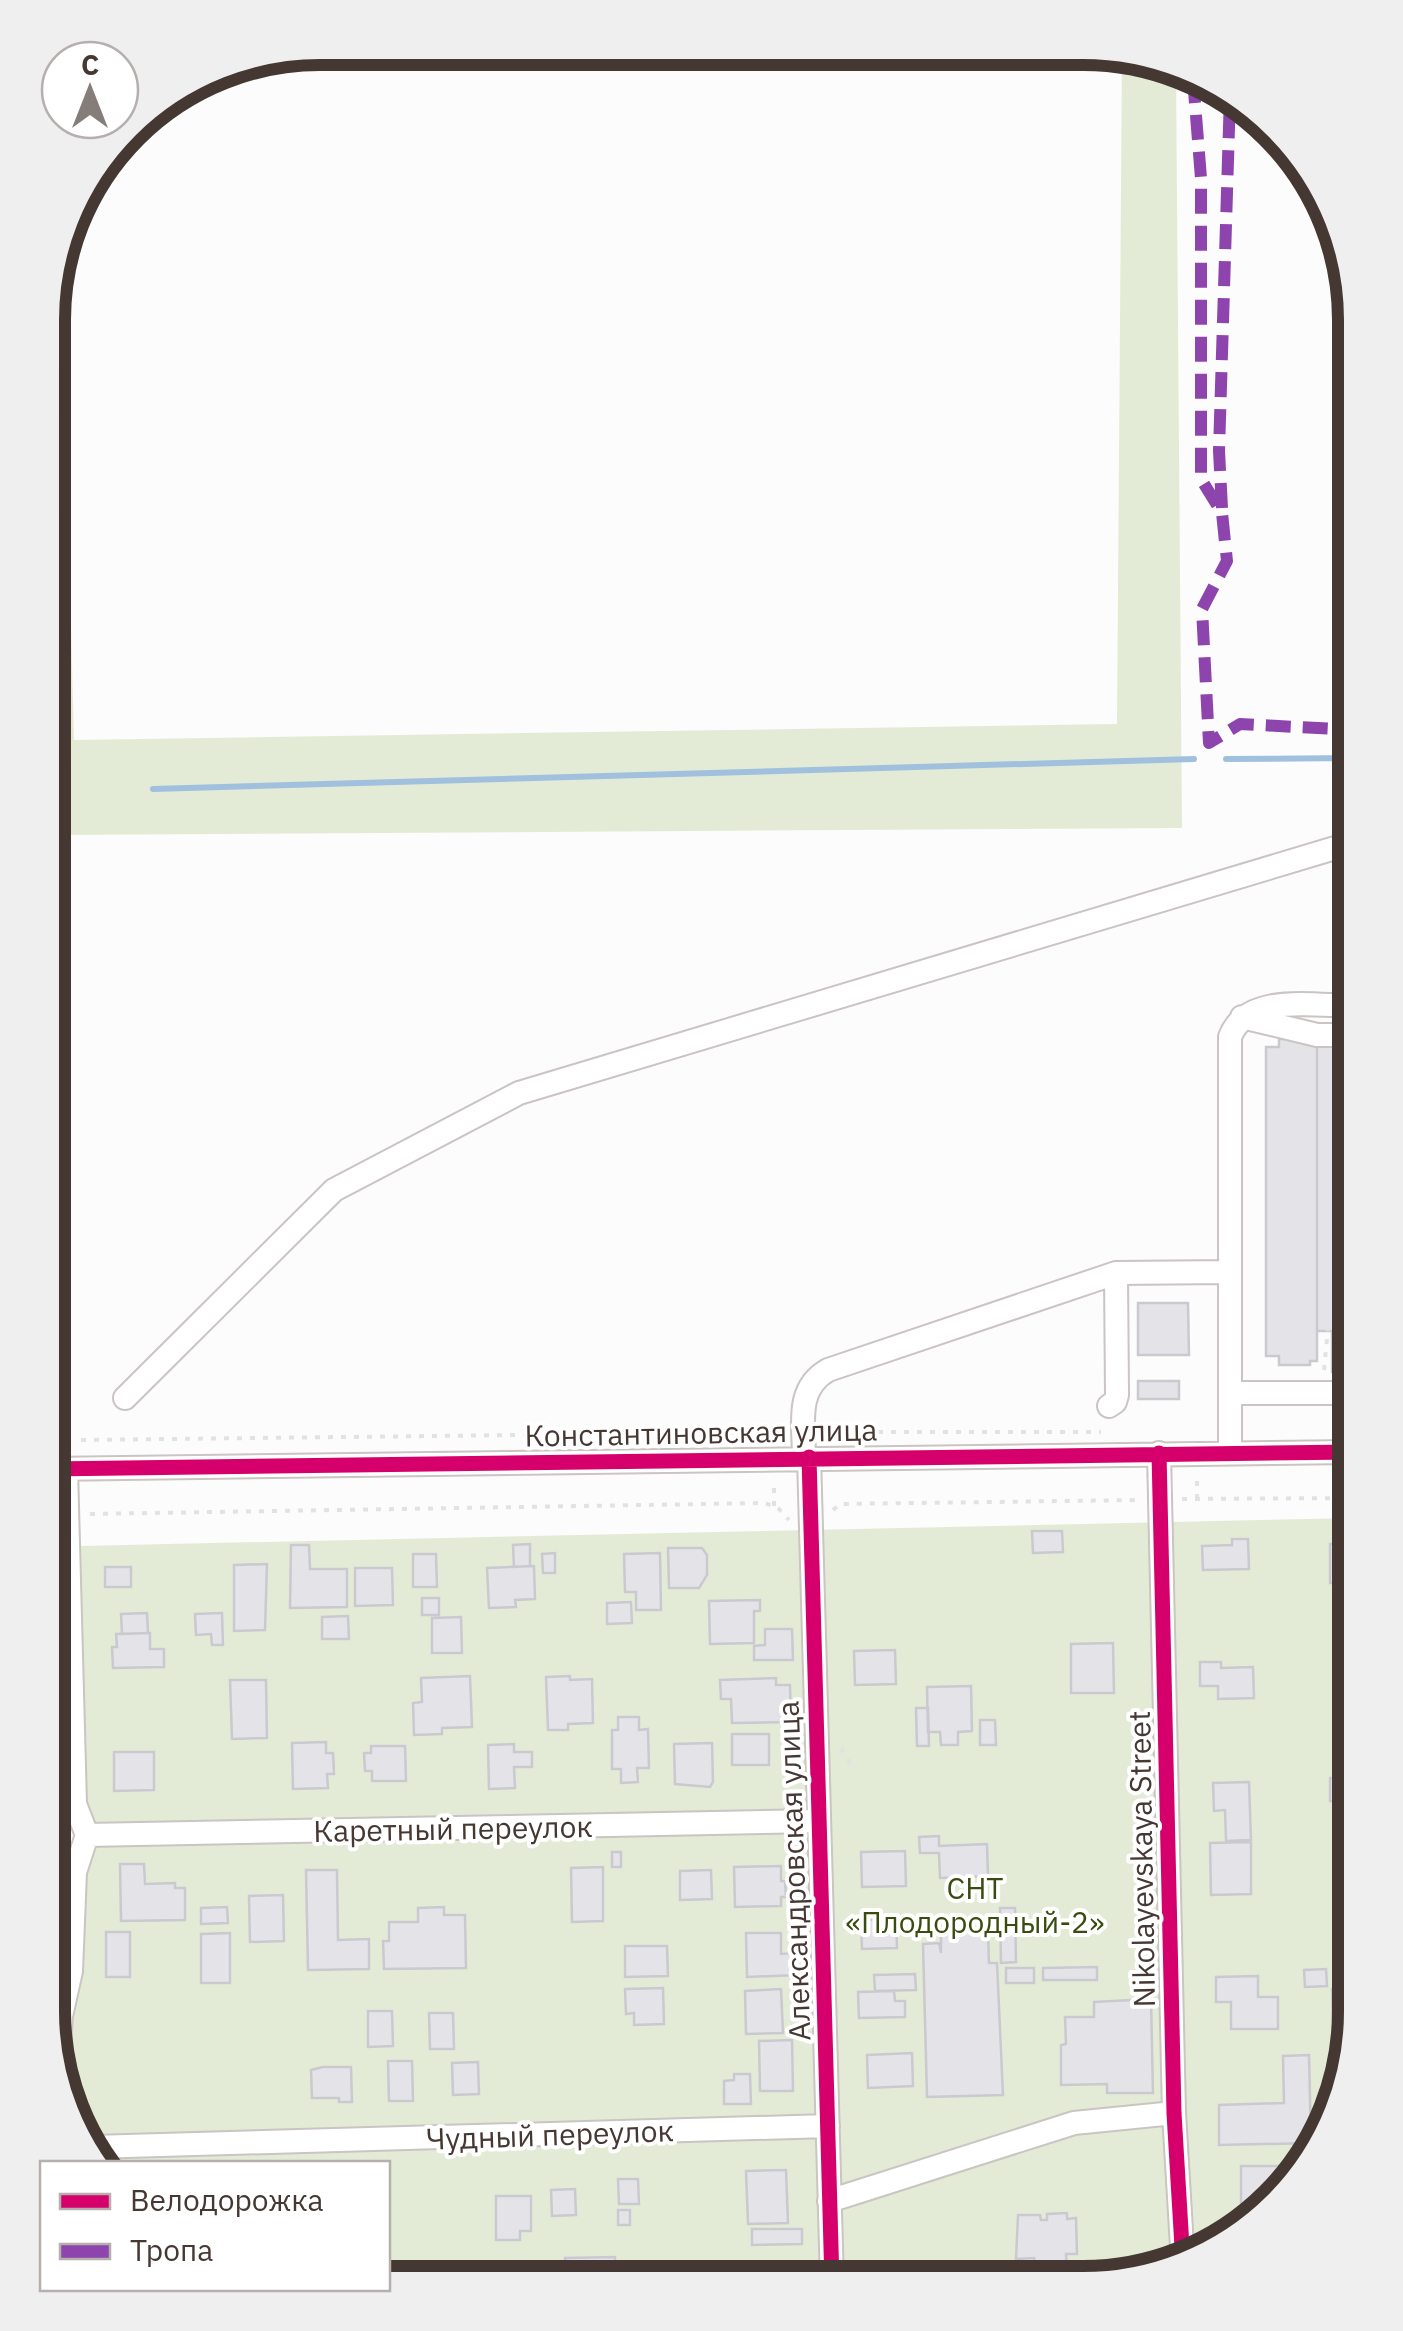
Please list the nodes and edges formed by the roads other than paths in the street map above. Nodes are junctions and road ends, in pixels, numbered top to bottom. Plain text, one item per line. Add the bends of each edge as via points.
1 (1338, 847) edge
2 (1338, 1006) edge
3 (1242, 1017) junction
4 (1338, 1034) edge
5 (1230, 1272) junction
6 (1116, 1273) junction
7 (1230, 1393) junction
8 (1337, 1393) edge
9 (125, 1398) dead end
10 (1109, 1406) dead end
11 (1159, 1452) junction
12 (1337, 1452) edge
13 (1230, 1453) junction
14 (807, 1458) junction
15 (65, 1469) edge
16 (65, 1618) edge
17 (819, 1821) junction
18 (87, 1835) junction
19 (65, 1996) edge
20 (1174, 2114) junction
21 (828, 2126) junction
22 (104, 2147) edge
23 (830, 2201) junction
24 (1182, 2247) edge
25 (832, 2266) edge

1 - 9 street via 520,1093 334,1190
2 - 3 street via 1260,1007
3 - 4 street
3 - 5 street via 1230,1037
5 - 6 street, Александровская улица
5 - 7 street
6 - 10 street via 1118,1395
6 - 14 street, Александровская улица via 817,1376 804,1398
7 - 8 street
7 - 13 street
11 - 13 street, Константиновская улица
11 - 14 street, Константиновская улица
11 - 20 street, Nikolayevskaya Street
12 - 13 street, Константиновская улица
14 - 15 street, Константиновская улица
14 - 17 street, Александровская улица
16 - 18 street via 75,1804
17 - 18 street, Каретный переулок
17 - 21 street, Александровская улица
18 - 19 street via 74,1872
20 - 23 street via 1074,2122
20 - 24 street, Nikolayevskaya Street
21 - 22 street, Чудный переулок
21 - 23 street, Александровская улица
23 - 25 street, Александровская улица

